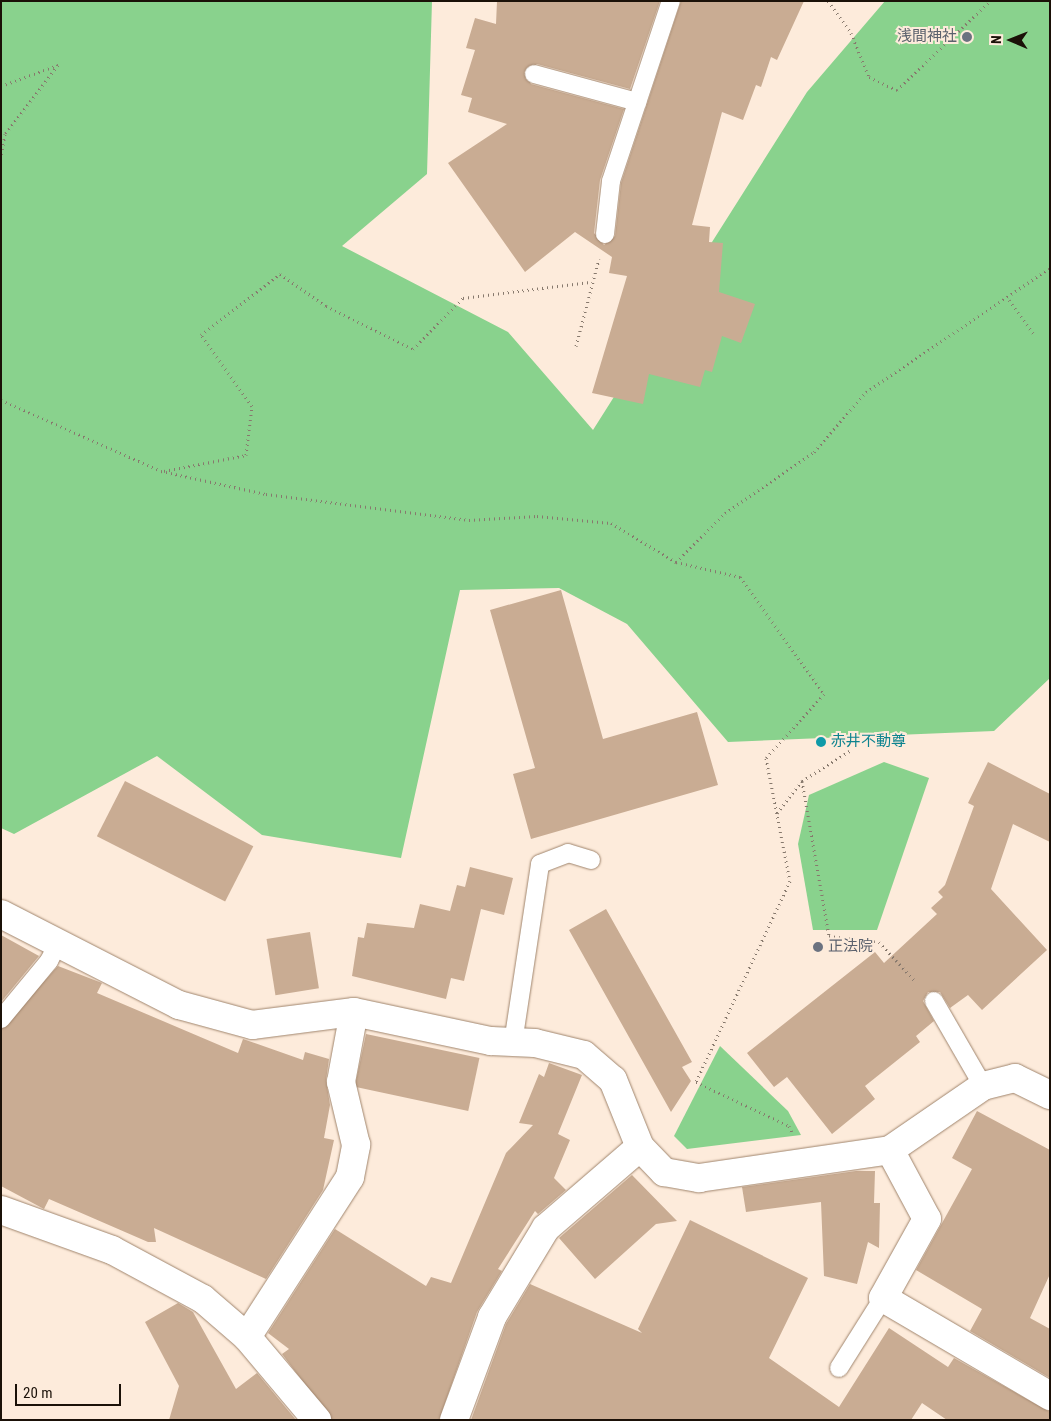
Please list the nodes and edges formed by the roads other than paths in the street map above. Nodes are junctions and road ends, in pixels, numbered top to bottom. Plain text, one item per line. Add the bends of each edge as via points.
1 (671, 1) edge
2 (534, 74) dead end
3 (636, 102) junction
4 (605, 234) road end
5 (591, 860) dead end
6 (1, 914) edge
7 (58, 943) junction
8 (934, 1002) road end
9 (354, 1012) junction
10 (1, 1019) edge
11 (513, 1043) junction
12 (983, 1086) junction
13 (1050, 1095) edge
14 (640, 1147) junction
15 (890, 1150) junction
16 (1, 1210) edge
17 (883, 1298) junction
18 (247, 1337) junction
19 (839, 1368) dead end
20 (1050, 1396) edge
21 (317, 1420) edge
22 (454, 1420) edge

1 - 3 lane
2 - 3 lane
3 - 4 lane via 611,181
5 - 11 lane via 568,854 540,864
6 - 7 street
7 - 9 street via 179,1005 252,1025
7 - 10 lane via 49,961
8 - 12 lane
9 - 11 street
9 - 18 street via 341,1082 356,1145 350,1176
11 - 14 street via 584,1055 613,1080
12 - 13 street via 1015,1078
12 - 15 street
14 - 15 street via 664,1172 700,1178
14 - 22 street via 546,1228 492,1317
15 - 17 street via 927,1219
16 - 18 street via 112,1250 203,1299
17 - 19 lane
17 - 20 street
18 - 21 street

